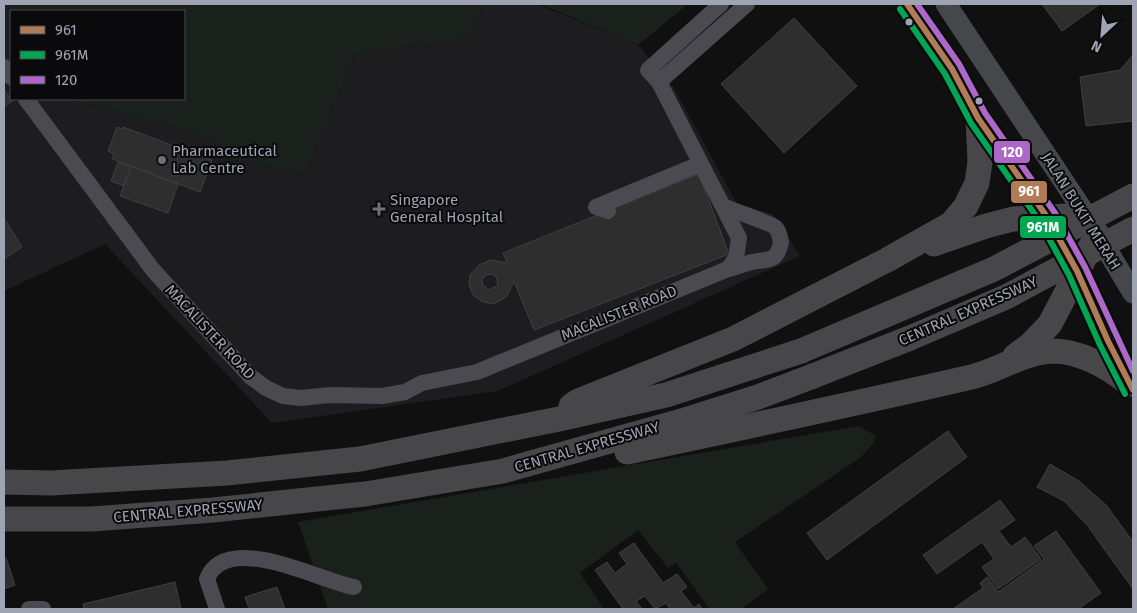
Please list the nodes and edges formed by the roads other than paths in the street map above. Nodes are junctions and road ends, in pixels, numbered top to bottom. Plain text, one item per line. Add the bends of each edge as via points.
1 (721, 4) edge
2 (747, 4) edge
3 (907, 4) edge
4 (946, 4) edge
5 (659, 82) junction
6 (27, 100) edge
7 (978, 118) junction
8 (700, 164) junction
9 (1133, 196) edge
10 (723, 206) junction
11 (608, 211) dead end
12 (1047, 217) junction
13 (759, 221) junction
14 (1091, 224) junction
15 (1133, 229) edge
16 (739, 242) junction
17 (887, 260) junction
18 (754, 262) junction
19 (728, 269) junction
20 (1077, 271) junction
21 (1133, 293) edge
22 (1003, 365) junction
23 (1131, 387) edge
24 (560, 419) junction
25 (503, 471) junction
26 (4, 482) edge
27 (4, 520) edge
28 (354, 587) dead end
29 (29, 609) edge
30 (42, 609) edge
31 (218, 609) edge

1 - 5 street via 648,70
2 - 5 street
3 - 7 main road via 952,69
4 - 14 main road, JALAN BUKIT MERAH
5 - 8 street
6 - 19 street, MACALISTER ROAD via 153,270 251,377 283,396 382,396 405,392 422,383 477,372
7 - 12 main road
7 - 17 highway via 980,162 977,183 966,206 951,224
8 - 10 street
8 - 11 street via 596,207
9 - 24 highway, CENTRAL EXPRESSWAY, bridge via 994,269 801,350 666,395
10 - 13 street, MACALISTER ROAD
10 - 16 street
12 - 14 highway
12 - 17 highway via 1013,219 986,226
12 - 20 main road
13 - 16 street via 746,226
13 - 18 street, MACALISTER ROAD via 776,228 781,242 774,257
14 - 20 highway
14 - 21 main road, JALAN BUKIT MERAH
15 - 25 highway, CENTRAL EXPRESSWAY, bridge via 1006,297 813,376 685,420
16 - 18 street via 742,253
16 - 19 street via 736,258
17 - 24 highway via 732,339 578,401
18 - 19 street, MACALISTER ROAD
20 - 22 highway via 1050,324 1030,345
20 - 23 main road
22 - 23 highway via 1034,353 1055,351 1100,364
22 - 25 highway via 974,377 772,422 620,453
24 - 26 highway, CENTRAL EXPRESSWAY via 360,459 227,473
25 - 27 highway, CENTRAL EXPRESSWAY via 365,494 213,510 92,519
28 - 31 street via 255,557 222,562 213,568 207,579
29 - 30 street

